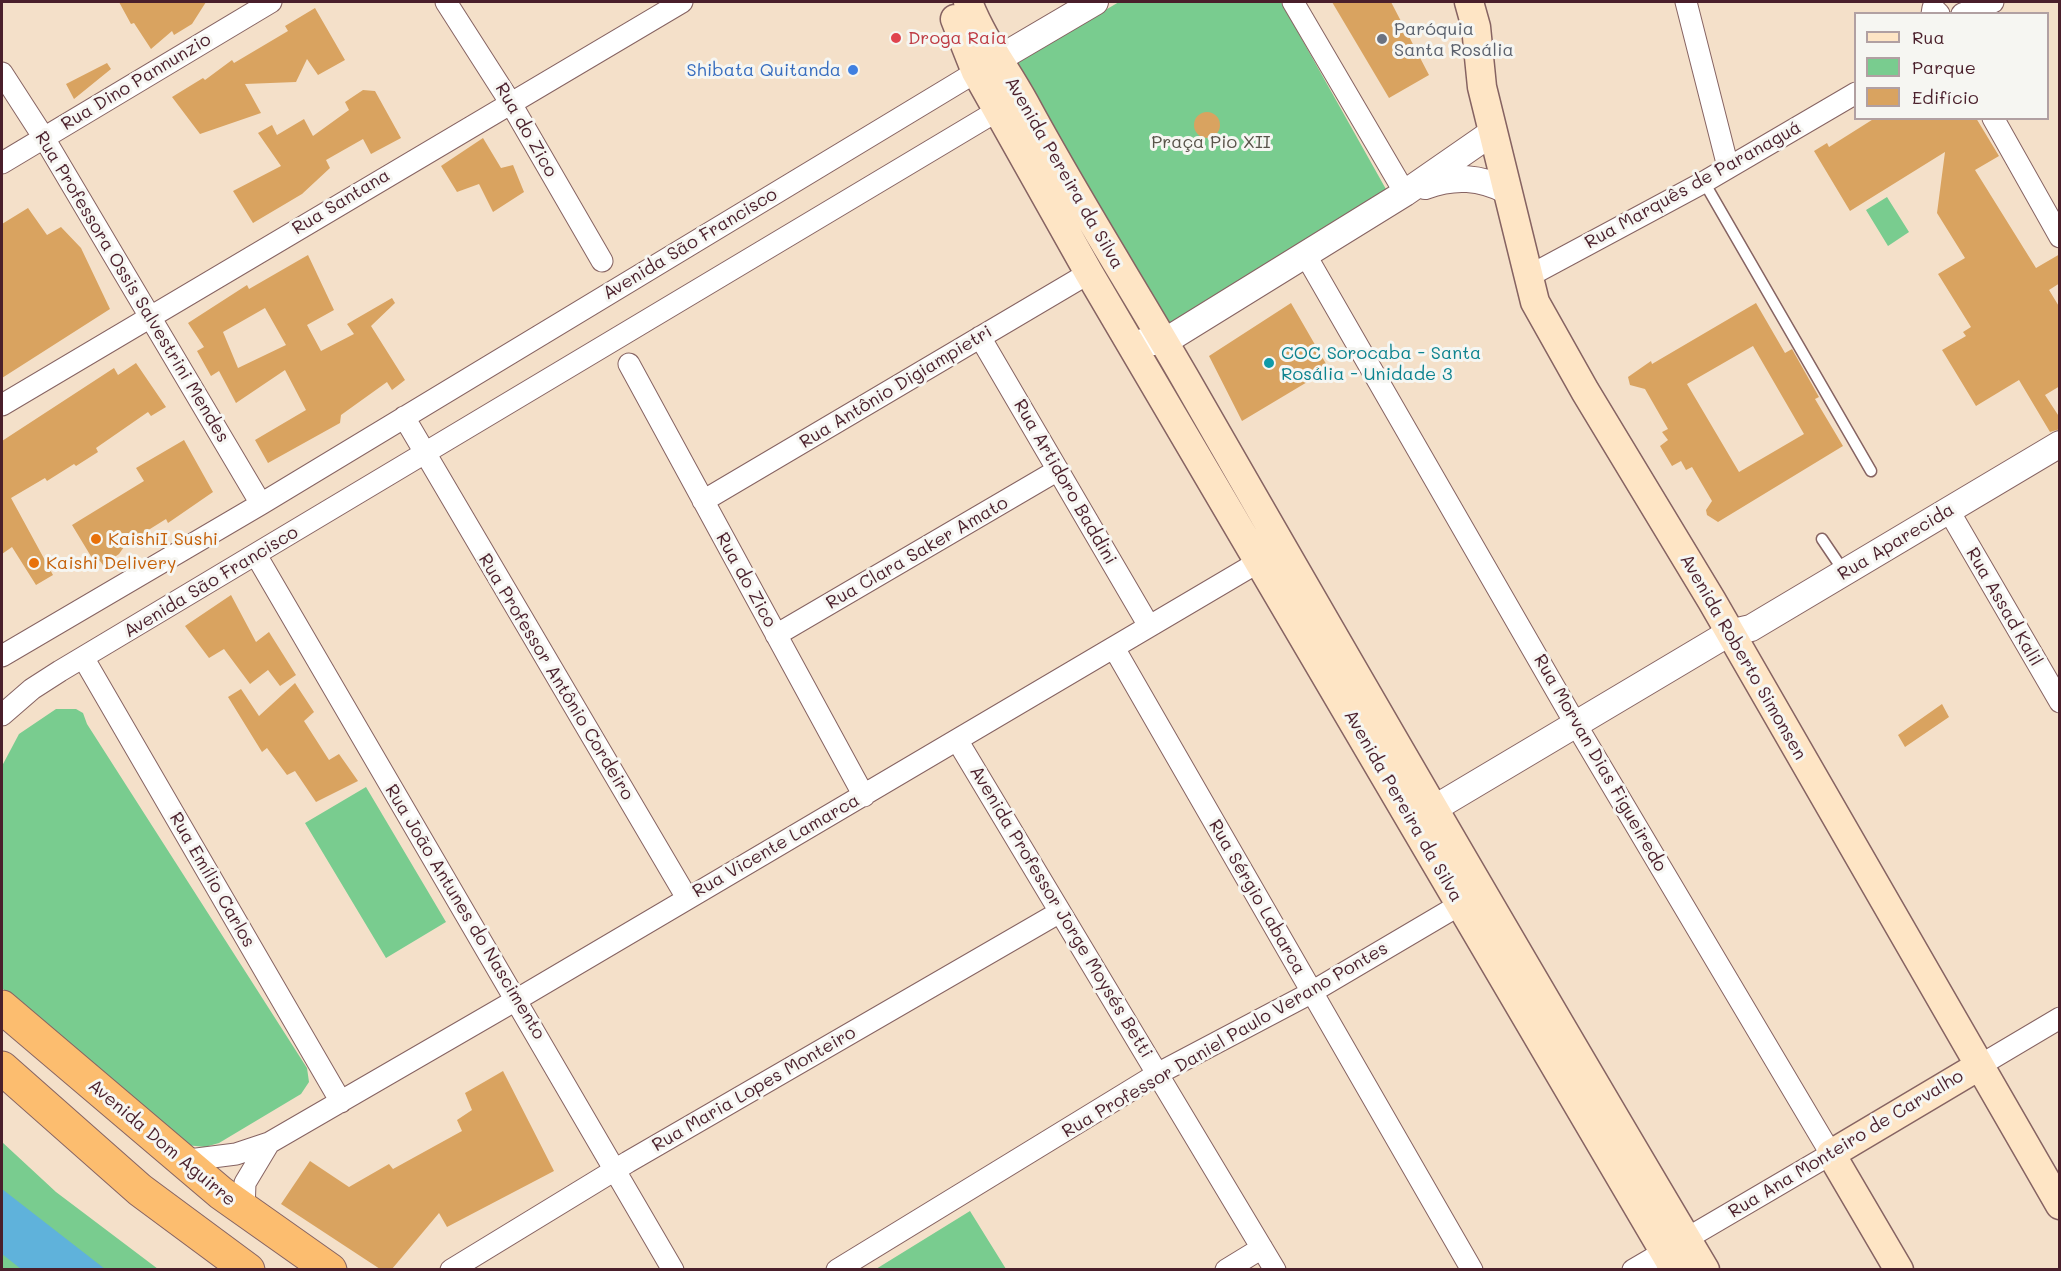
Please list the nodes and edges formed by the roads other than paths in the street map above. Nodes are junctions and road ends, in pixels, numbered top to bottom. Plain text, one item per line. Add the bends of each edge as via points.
1 (271, 2) edge
2 (446, 2) edge
3 (682, 2) edge
4 (949, 2) edge
5 (968, 2) edge
6 (1095, 2) edge
7 (1293, 2) edge
8 (1686, 2) edge
9 (1993, 2) edge
10 (1465, 4) edge
11 (1967, 12) edge
12 (987, 65) junction
13 (2, 73) edge
14 (1854, 94) edge
15 (510, 102) junction
16 (997, 111) junction
17 (1994, 120) edge
18 (1493, 132) junction
19 (44, 138) junction
20 (2, 163) edge
21 (1728, 167) junction
22 (1704, 182) junction
23 (1508, 191) junction
24 (1405, 193) junction
25 (2060, 237) edge
26 (1305, 254) junction
27 (602, 261) junction
28 (1089, 273) junction
29 (1529, 276) junction
30 (632, 280) junction
31 (606, 295) junction
32 (150, 316) junction
33 (629, 329) junction
34 (981, 338) junction
35 (1131, 342) junction
36 (1164, 342) junction
37 (603, 344) junction
38 (629, 364) junction
39 (2, 405) edge
40 (404, 417) junction
41 (2060, 444) edge
42 (426, 455) junction
43 (1058, 470) junction
44 (1871, 471) dead end
45 (703, 501) junction
46 (261, 504) junction
47 (1949, 511) junction
48 (1822, 539) dead end
49 (1272, 554) junction
50 (256, 555) junction
51 (1845, 573) junction
52 (1149, 626) junction
53 (1730, 633) junction
54 (776, 635) junction
55 (1114, 648) junction
56 (2, 656) edge
57 (84, 659) junction
58 (2060, 702) edge
59 (2, 715) edge
60 (1575, 723) junction
61 (957, 740) junction
62 (864, 796) junction
63 (1425, 816) junction
64 (687, 898) junction
65 (1461, 904) junction
66 (1060, 912) junction
67 (1312, 992) junction
68 (516, 1000) junction
69 (2, 1007) edge
70 (2060, 1018) edge
71 (1979, 1066) junction
72 (2, 1068) edge
73 (1159, 1073) junction
74 (340, 1102) junction
75 (269, 1143) junction
76 (1831, 1154) junction
77 (181, 1161) junction
78 (616, 1170) junction
79 (2060, 1205) edge
80 (244, 1211) junction
81 (1262, 1248) junction
82 (1676, 1253) edge
83 (248, 1269) edge
84 (330, 1269) edge
85 (451, 1269) edge
86 (674, 1269) edge
87 (837, 1269) edge
88 (1226, 1269) edge
89 (1275, 1269) edge
90 (1472, 1269) edge
91 (1633, 1269) edge
92 (1706, 1269) edge
93 (1899, 1269) edge

1 - 19 street, Rua Dino Pannunzio
2 - 15 street, Rua do Zico
3 - 15 street, Rua Santana
4 - 12 main road, Avenida Pereira da Silva
5 - 12 main road, Avenida Pereira da Silva via 984,41
6 - 12 street
7 - 24 street
8 - 21 street
9 - 11 street
10 - 18 main road, Avenida Roberto Simonsen
12 - 16 main road, Avenida Pereira da Silva
12 - 30 street, Avenida São Francisco
12 - 36 main road, Avenida Pereira da Silva via 1081,206
13 - 19 street, Rua Professora Ossis Salvestrini Mendes
14 - 21 street, Rua Marquês de Paranaguá
15 - 27 street, Rua do Zico
15 - 32 street, Rua Santana
16 - 28 main road, Avenida Pereira da Silva
16 - 33 street, Avenida São Francisco
17 - 25 street
18 - 23 main road, Avenida Roberto Simonsen
18 - 24 street
19 - 20 street, Rua Dino Pannunzio
19 - 32 street, Rua Professora Ossis Salvestrini Mendes
21 - 22 street, Rua Marquês de Paranaguá
22 - 29 street, Rua Marquês de Paranaguá
22 - 44 lane
23 - 24 street via 1476,179 1450,178
23 - 29 main road, Avenida Roberto Simonsen
24 - 26 street
26 - 36 street
26 - 60 street, Rua Morvan Dias Figueiredo
27 - 30 street, Rua do Zico
27 - 31 street, Rua do Zico
28 - 34 street, Rua Antônio Digiampietri
28 - 35 main road, Avenida Pereira da Silva
29 - 53 main road, Avenida Roberto Simonsen via 1535,302
30 - 31 street, Avenida São Francisco
31 - 40 street, Avenida São Francisco
32 - 39 street, Rua Santana
32 - 46 street, Rua Professora Ossis Salvestrini Mendes
33 - 37 street, Avenida São Francisco
33 - 38 street, Rua do Zico
34 - 43 street, Rua Artidoro Baddini
34 - 45 street, Rua Antônio Digiampietri
35 - 36 street
35 - 49 main road, Avenida Pereira da Silva
36 - 49 main road, Avenida Pereira da Silva
37 - 38 street, Rua do Zico
37 - 42 street, Avenida São Francisco
38 - 45 street, Rua do Zico
40 - 42 street
40 - 46 street, Avenida São Francisco
41 - 47 street, Rua Aparecida
42 - 50 street, Avenida São Francisco
42 - 64 street, Rua Professor Antônio Cordeiro
43 - 52 street, Rua Artidoro Baddini
43 - 54 street, Rua Clara Saker Amato
45 - 54 street, Rua do Zico
46 - 56 street, Avenida São Francisco
47 - 51 street, Rua Aparecida
47 - 58 street, Rua Assad Kalil
48 - 51 lane
49 - 52 street, Rua Vicente Lamarca
49 - 63 main road, Avenida Pereira da Silva
50 - 57 street, Avenida São Francisco
50 - 68 street, Rua João Antunes do Nascimento
51 - 53 street, Rua Aparecida via 1751,628
52 - 55 street, Rua Vicente Lamarca
53 - 60 street, Rua Aparecida
53 - 71 main road, Avenida Roberto Simonsen
54 - 62 street, Rua do Zico
55 - 61 street, Rua Vicente Lamarca
55 - 67 street, Rua Sérgio Labarca
57 - 59 street, Avenida São Francisco via 32,689
57 - 74 street, Rua Emílio Carlos
60 - 63 street, Rua Aparecida
60 - 76 street, Rua Morvan Dias Figueiredo
61 - 62 street, Rua Vicente Lamarca
61 - 66 street, Avenida Professor Jorge Moysés Betti
62 - 64 street, Rua Vicente Lamarca
63 - 65 main road, Avenida Pereira da Silva
63 - 82 main road, Avenida Pereira da Silva
64 - 68 street, Rua Vicente Lamarca
65 - 67 street, Rua Professor Daniel Paulo Verano Pontes
65 - 82 main road, Avenida Pereira da Silva
66 - 73 street, Avenida Professor Jorge Moysés Betti
66 - 78 street, Rua Maria Lopes Monteiro
67 - 73 street, Rua Professor Daniel Paulo Verano Pontes
67 - 90 street, Rua Sérgio Labarca
68 - 74 street, Rua Vicente Lamarca
68 - 78 street, Rua João Antunes do Nascimento
69 - 77 highway, Avenida Dom Aguirre
70 - 71 street, Rua Ana Monteiro de Carvalho
71 - 76 main road, Rua Ana Monteiro de Carvalho
71 - 79 main road, Avenida Roberto Simonsen
72 - 83 highway via 140,1190
73 - 81 street, Avenida Professor Jorge Moysés Betti
73 - 87 street, Rua Professor Daniel Paulo Verano Pontes
74 - 75 street, Rua Vicente Lamarca
75 - 77 street, Rua Vicente Lamarca via 236,1154
75 - 80 street, Rua Vicente Lamarca via 245,1183
76 - 82 street, Rua Ana Monteiro de Carvalho
76 - 93 main road, Rua Morvan Dias Figueiredo
77 - 80 highway, Avenida Dom Aguirre
78 - 85 street, Rua Maria Lopes Monteiro
78 - 86 street, Rua João Antunes do Nascimento
80 - 84 highway, Avenida Dom Aguirre
81 - 88 street
81 - 89 street, Avenida Professor Jorge Moysés Betti
82 - 91 street, Rua Ana Monteiro de Carvalho
82 - 92 main road, Avenida Pereira da Silva

